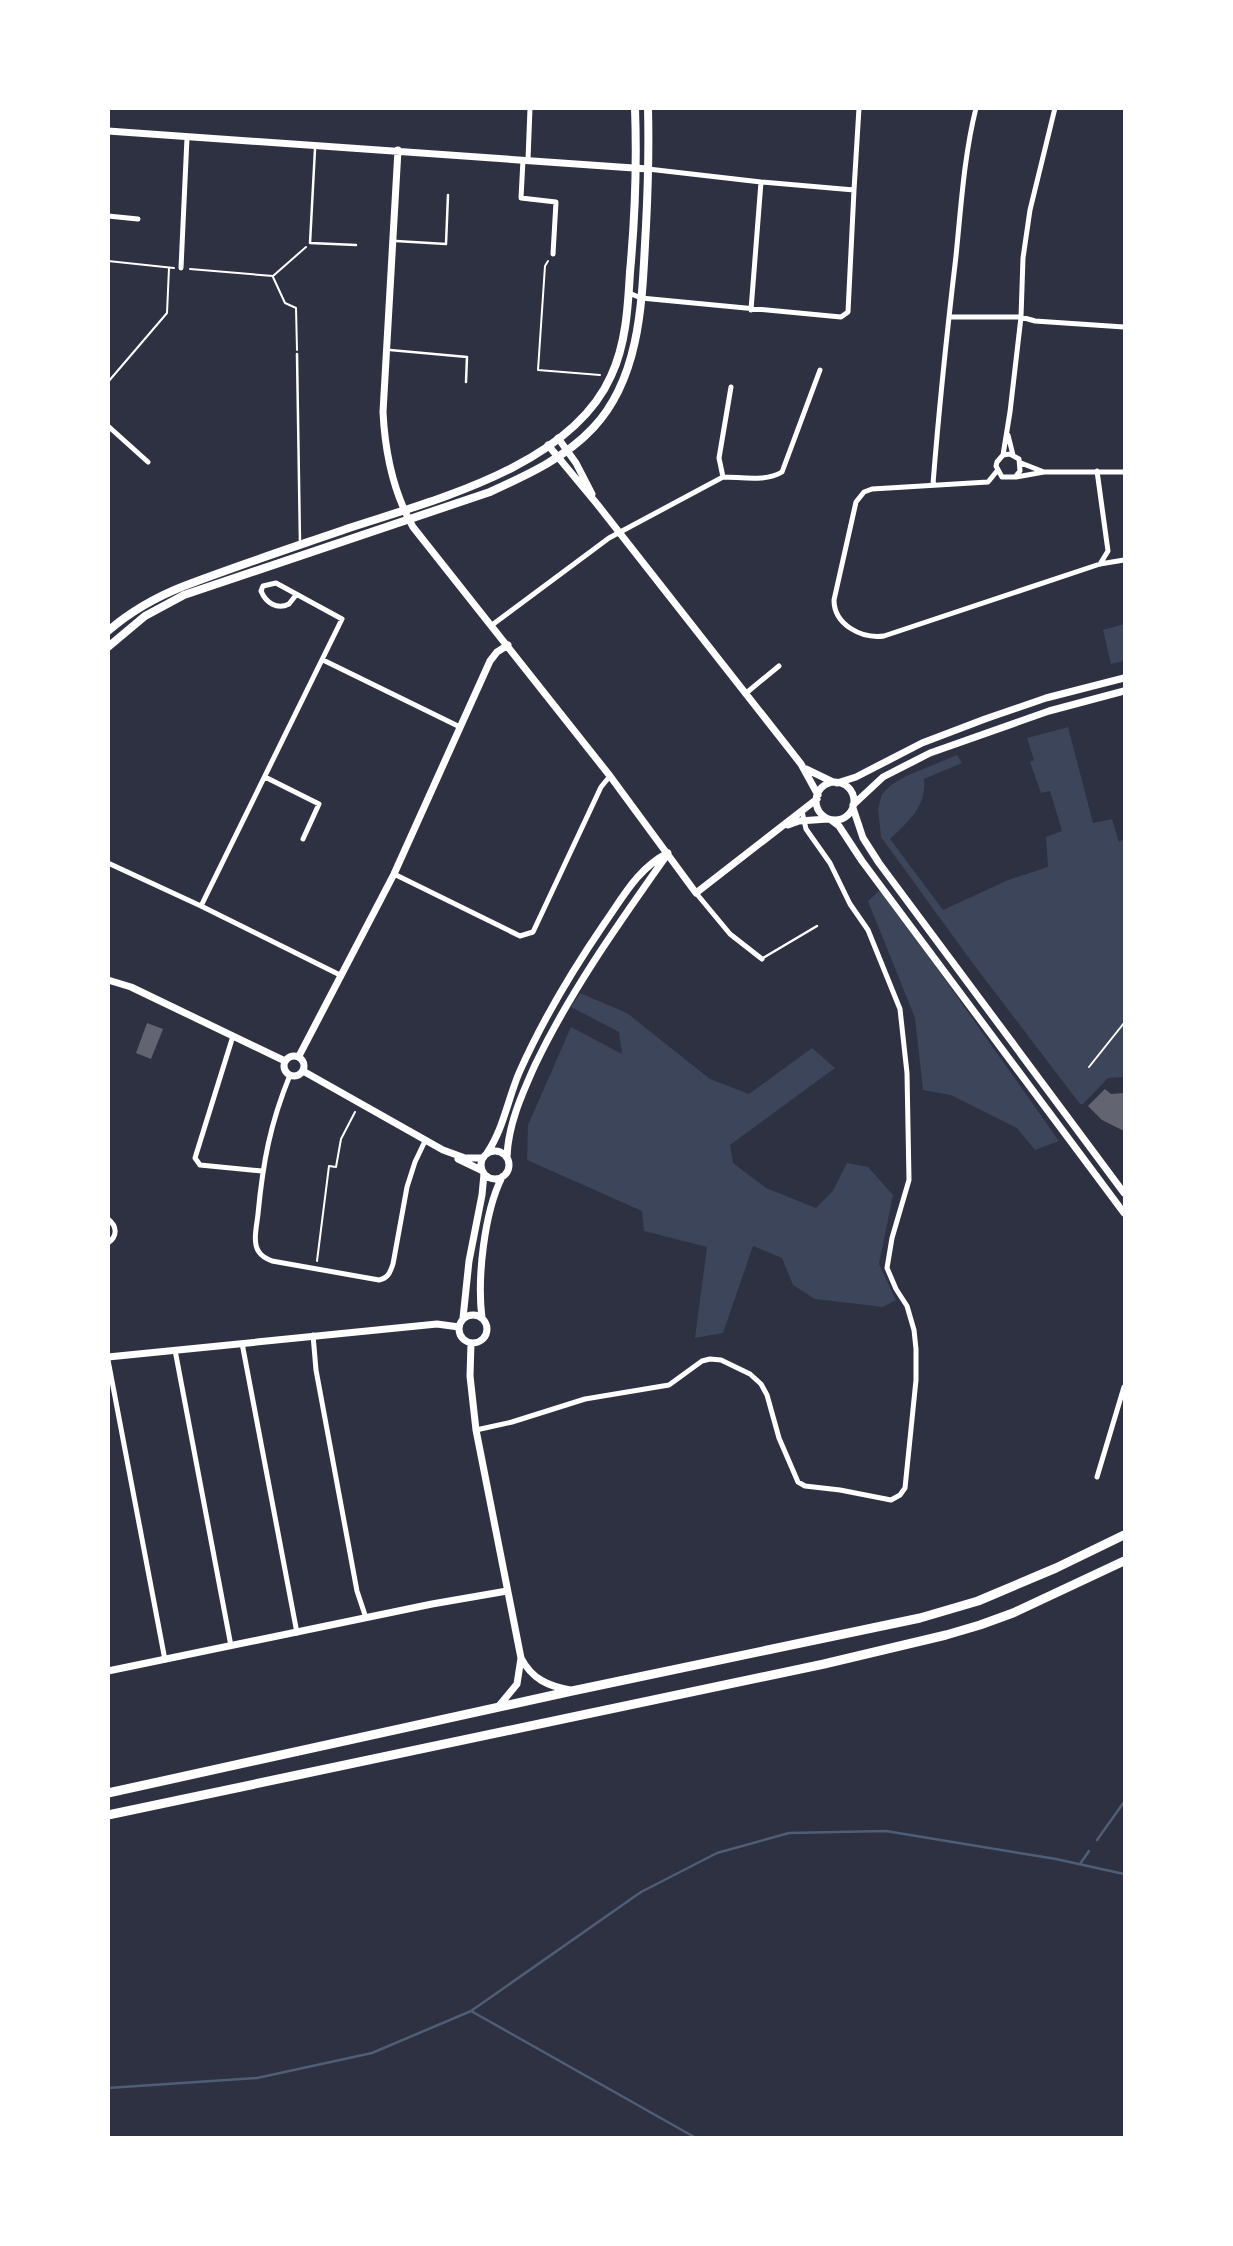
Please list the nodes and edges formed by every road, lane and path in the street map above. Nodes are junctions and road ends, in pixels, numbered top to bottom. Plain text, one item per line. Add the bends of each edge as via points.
1 (530, 108) edge
2 (635, 108) edge
3 (648, 108) edge
4 (859, 108) edge
5 (976, 108) edge
6 (1055, 108) edge
7 (108, 131) edge
8 (187, 138) junction
9 (315, 146) junction
10 (398, 150) junction
11 (525, 160) junction
12 (635, 168) junction
13 (648, 169) junction
14 (761, 182) junction
15 (854, 190) junction
16 (448, 195) dead end
17 (108, 216) edge
18 (138, 219) dead end
19 (393, 240) junction
20 (310, 243) junction
21 (356, 244) dead end
22 (553, 254) joint
23 (108, 261) edge
24 (169, 267) junction
25 (181, 268) junction
26 (273, 276) junction
27 (629, 293) junction
28 (641, 298) junction
29 (751, 310) junction
30 (949, 317) junction
31 (1021, 317) junction
32 (1125, 327) edge
33 (386, 350) junction
34 (297, 354) joint
35 (820, 370) dead end
36 (611, 376) junction
37 (108, 382) edge
38 (466, 382) dead end
39 (731, 387) dead end
40 (108, 426) edge
41 (1007, 432) junction
42 (558, 438) junction
43 (548, 445) junction
44 (568, 451) junction
45 (1003, 455) junction
46 (1013, 455) junction
47 (558, 458) junction
48 (148, 461) dead end
49 (1021, 463) junction
50 (997, 471) junction
51 (1097, 471) junction
52 (1044, 472) junction
53 (1125, 472) edge
54 (723, 477) junction
55 (1011, 479) junction
56 (933, 484) junction
57 (597, 503) junction
58 (404, 510) junction
59 (408, 520) junction
60 (619, 532) junction
61 (300, 545) junction
62 (1125, 560) edge
63 (1100, 564) junction
64 (296, 595) junction
65 (492, 625) junction
66 (108, 631) edge
67 (508, 645) junction
68 (108, 648) edge
69 (323, 660) junction
70 (779, 666) dead end
71 (1125, 678) edge
72 (1125, 691) edge
73 (745, 694) junction
74 (460, 727) junction
75 (800, 764) junction
76 (610, 776) junction
77 (265, 777) junction
78 (836, 783) junction
79 (817, 797) junction
80 (853, 806) junction
81 (802, 811) junction
82 (830, 819) junction
83 (803, 821) junction
84 (778, 830) junction
85 (303, 839) dead end
86 (668, 853) junction
87 (108, 863) edge
88 (394, 874) junction
89 (696, 893) junction
90 (201, 906) junction
91 (817, 926) dead end
92 (762, 959) joint
93 (340, 975) junction
94 (108, 980) edge
95 (1125, 1023) edge
96 (233, 1036) junction
97 (299, 1056) junction
98 (285, 1061) junction
99 (1089, 1068) dead end
100 (303, 1071) junction
101 (290, 1075) junction
102 (360, 1104) junction
103 (425, 1141) junction
104 (443, 1150) junction
105 (485, 1156) junction
106 (507, 1157) junction
107 (262, 1171) junction
108 (483, 1172) junction
109 (502, 1177) junction
110 (1125, 1193) edge
111 (1125, 1213) edge
112 (108, 1219) edge
113 (108, 1243) edge
114 (316, 1269) junction
115 (463, 1318) junction
116 (482, 1318) junction
117 (459, 1327) junction
118 (313, 1335) junction
119 (242, 1343) junction
120 (471, 1343) junction
121 (175, 1350) junction
122 (108, 1358) edge
123 (1125, 1387) edge
124 (476, 1430) junction
125 (1097, 1477) dead end
126 (1125, 1535) edge
127 (1125, 1561) edge
128 (507, 1591) junction
129 (366, 1618) junction
130 (297, 1633) junction
131 (231, 1647) junction
132 (521, 1658) junction
133 (166, 1660) junction
134 (108, 1671) edge
135 (572, 1691) junction
136 (497, 1707) junction
137 (108, 1793) edge
138 (108, 1815) edge

1 - 11 street
2 - 12 main road
3 - 13 main road
4 - 15 street
5 - 30 street
6 - 31 street via 1030,210
7 - 8 street
8 - 9 street
8 - 25 street
9 - 10 street
9 - 20 lane
10 - 11 street
10 - 19 street
11 - 12 street
11 - 22 street via 521,198 556,202
12 - 13 street
12 - 27 main road
13 - 14 street
13 - 28 main road
14 - 15 street
14 - 29 street
15 - 29 street via 848,312 841,317
16 - 19 lane via 446,244
17 - 18 street
19 - 33 street
20 - 21 lane
20 - 26 path
22 - 36 path via 545,267 538,370
23 - 24 path
24 - 25 path
24 - 37 path via 167,313
25 - 26 path
26 - 34 path via 285,303 296,308
27 - 28 street
27 - 36 main road via 623,340
28 - 29 street
28 - 44 main road via 629,363 618,390 594,427
30 - 31 street
30 - 56 street
31 - 32 street
31 - 41 street
33 - 38 lane via 467,357
33 - 58 street via 384,430
34 - 61 lane
35 - 54 street via 782,472 765,478
36 - 42 main road via 593,406
39 - 54 street via 719,458
40 - 48 street
41 - 45 street
41 - 46 street
42 - 43 main road
42 - 44 street
43 - 47 street
43 - 58 main road via 483,482
44 - 47 main road
44 - 57 street
45 - 46 street
45 - 50 street
46 - 49 street
47 - 57 street
47 - 59 main road via 490,492
49 - 52 street
49 - 55 street via 1018,475
50 - 55 street
50 - 56 street via 988,482
51 - 52 street
51 - 53 street
51 - 63 street via 1108,551
52 - 55 street
54 - 60 street
56 - 63 street via 872,489 856,502 834,605 838,617 858,634 884,636
57 - 60 street
58 - 59 street
58 - 61 main road
59 - 65 street
59 - 68 main road via 184,595 145,616
60 - 65 street
60 - 73 street
61 - 66 main road via 166,593
62 - 63 street
64 - 64 street via 276,583 263,586 261,592 277,606 289,604
64 - 69 street via 342,619
65 - 67 street
67 - 74 street via 490,661
67 - 76 street
69 - 74 street
69 - 77 street
70 - 73 street
71 - 78 street via 985,719
72 - 80 street via 1049,711 930,753 883,777
73 - 75 street
74 - 88 street
75 - 78 street
75 - 79 street
76 - 86 street
76 - 88 street via 533,932 520,936
77 - 85 street via 319,804
77 - 90 street
78 - 79 street via 824,787
78 - 80 street via 850,790
79 - 81 street
79 - 82 street via 818,810
80 - 82 street via 843,818
80 - 110 street via 863,838 878,863
81 - 83 street
81 - 84 street
82 - 83 street
82 - 111 street
83 - 84 street
83 - 124 street via 868,930 900,1009 907,1073 909,1180 887,1268 907,1306 915,1339 916,1380 905,1488 891,1500 798,1482 761,1384 721,1360 702,1361 669,1385 585,1399
84 - 89 street
86 - 89 street
86 - 105 street via 655,859 635,880 573,971 519,1073 495,1141
86 - 106 street via 604,943 562,1013 530,1077 509,1133
87 - 90 street
88 - 93 street
89 - 92 street via 730,934
90 - 93 street
91 - 92 lane
93 - 97 street
94 - 96 street
95 - 99 path
96 - 98 street
96 - 107 street via 195,1158 200,1164
97 - 98 street
97 - 100 street
98 - 101 street via 284,1069
100 - 101 street
100 - 102 street
101 - 107 street
102 - 103 street
102 - 114 path via 341,1139 336,1167 329,1166
103 - 104 street
103 - 114 street via 407,1187 385,1279
104 - 105 street via 465,1158
104 - 108 street
105 - 106 street via 496,1151
105 - 108 street
106 - 109 street via 508,1171
107 - 114 street via 259,1253 272,1261
108 - 109 street via 490,1179
108 - 115 street
109 - 116 street via 480,1272
112 - 113 street via 116,1230
115 - 116 street
115 - 117 street
116 - 120 street via 486,1335
117 - 118 street via 437,1324
117 - 120 street via 463,1340
118 - 119 street
118 - 129 street via 349,1552
119 - 121 street
119 - 130 street
120 - 124 street
121 - 122 street
121 - 131 street
122 - 133 street
123 - 125 street
124 - 128 street
126 - 135 main road via 1056,1569 952,1609
127 - 138 main road via 1013,1613 946,1635
128 - 129 street
128 - 132 street
129 - 130 street
130 - 131 street
131 - 133 street
132 - 135 street via 541,1682
132 - 136 street via 517,1684
133 - 134 street
135 - 136 main road
136 - 137 main road

